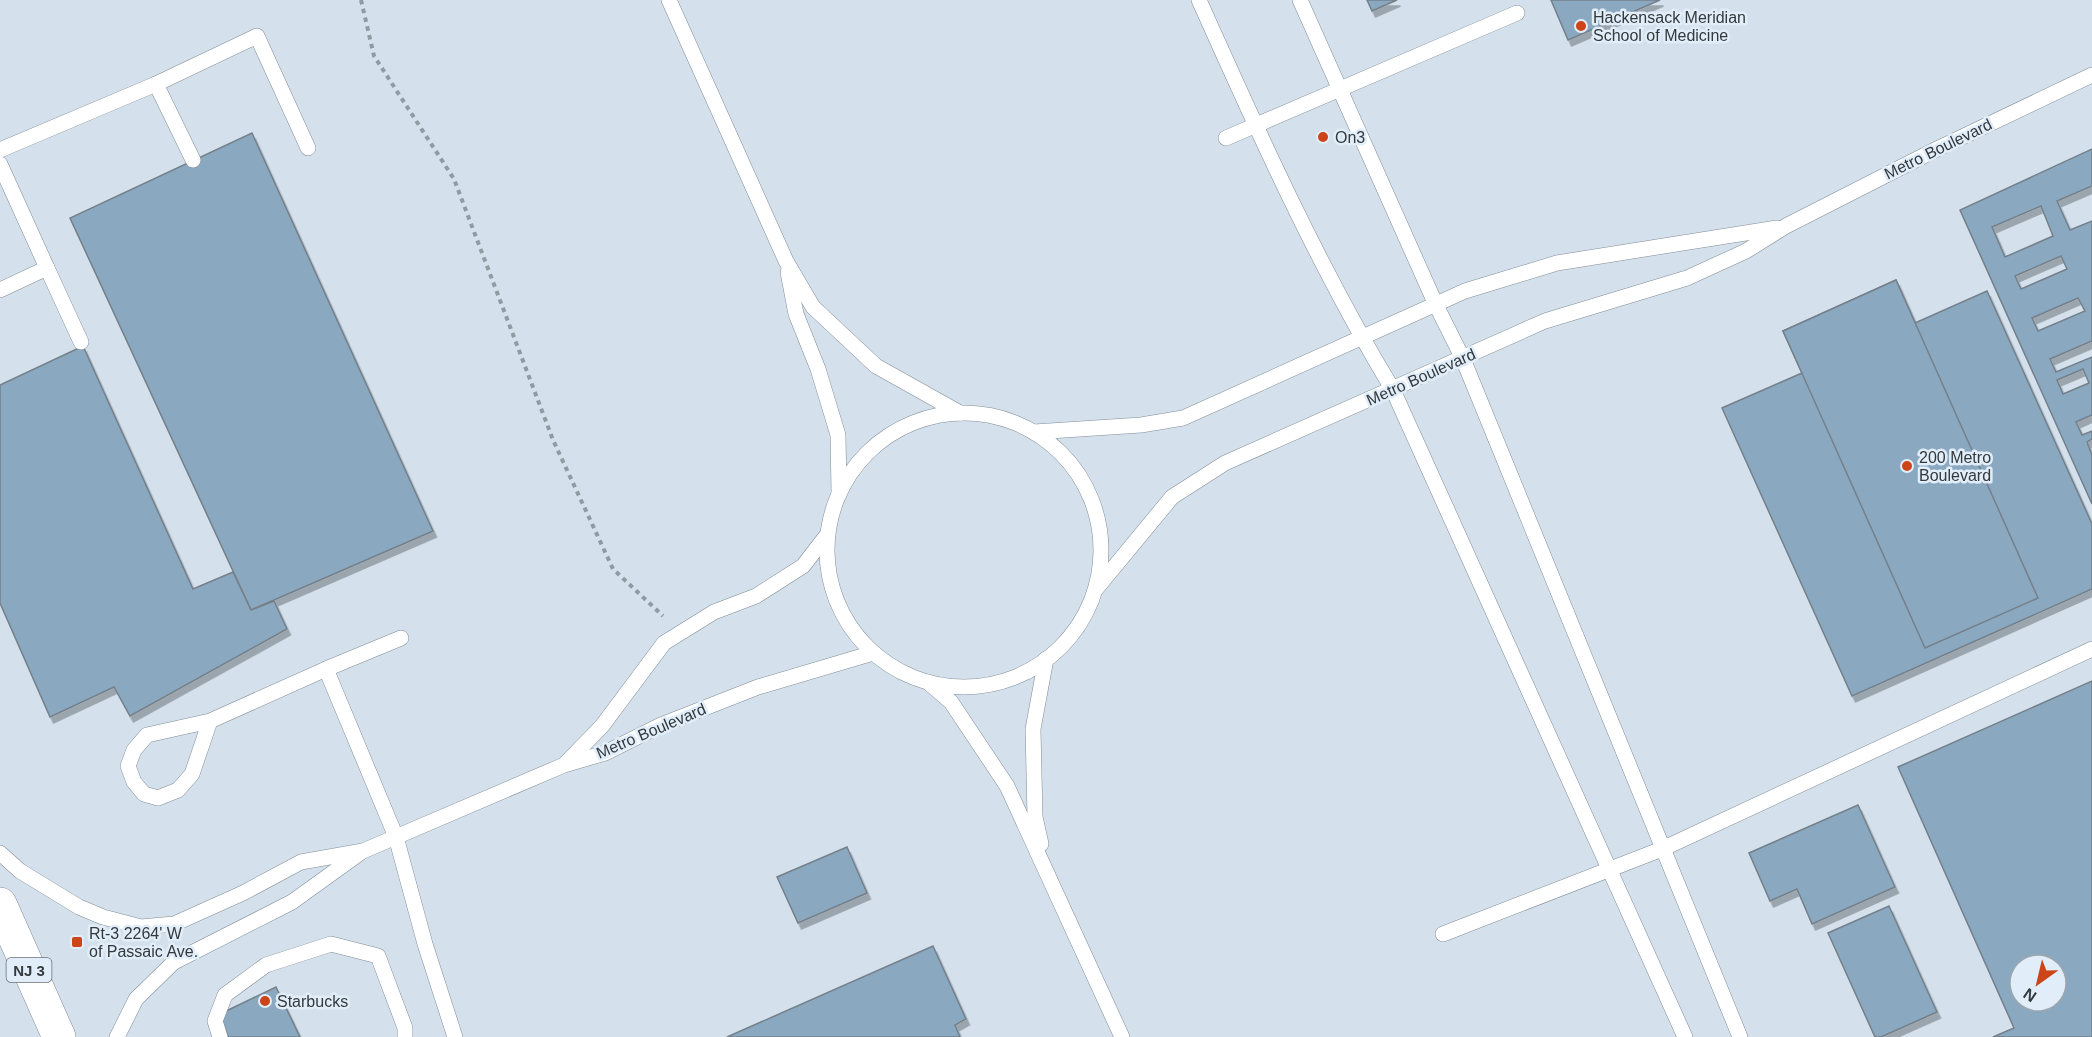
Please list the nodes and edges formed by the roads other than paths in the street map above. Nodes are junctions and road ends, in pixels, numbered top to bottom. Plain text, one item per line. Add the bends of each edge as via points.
1 (669, 0) edge
2 (1199, 0) edge
3 (1300, 0) edge
4 (1516, 14) dead end
5 (2092, 75) edge
6 (156, 84) junction
7 (1340, 90) junction
8 (1254, 125) junction
9 (1226, 138) dead end
10 (308, 148) dead end
11 (0, 150) edge
12 (193, 160) dead end
13 (0, 164) edge
14 (1786, 226) junction
15 (786, 261) junction
16 (47, 268) junction
17 (0, 290) edge
18 (1436, 305) junction
19 (1360, 337) junction
20 (81, 342) dead end
21 (1463, 359) junction
22 (1393, 390) junction
23 (963, 415) junction
24 (1034, 432) junction
25 (839, 493) junction
26 (827, 535) junction
27 (1096, 589) junction
28 (401, 638) dead end
29 (2092, 648) edge
30 (873, 653) junction
31 (1046, 659) junction
32 (326, 669) junction
33 (925, 681) junction
34 (210, 721) junction
35 (564, 765) junction
36 (396, 837) junction
37 (1662, 849) junction
38 (363, 851) junction
39 (0, 853) edge
40 (1610, 869) junction
41 (1047, 871) junction
42 (0, 904) edge
43 (1443, 934) dead end
44 (59, 1037) edge
45 (117, 1037) edge
46 (220, 1037) edge
47 (405, 1037) edge
48 (455, 1037) edge
49 (1122, 1037) edge
50 (1685, 1037) edge
51 (1740, 1037) edge

1 - 15 lane
2 - 8 lane
3 - 7 lane
4 - 7 lane
5 - 14 lane, Metro Boulevard
6 - 10 lane via 257,36
6 - 11 lane
6 - 12 lane
7 - 8 lane
7 - 18 lane
8 - 9 lane
8 - 19 lane
13 - 16 lane
14 - 18 lane, Metro Boulevard via 1557,263 1465,291
14 - 21 lane, Metro Boulevard via 1746,251 1686,278 1545,321
15 - 23 lane via 813,307 876,366
15 - 25 lane via 796,314 838,435
16 - 17 lane
16 - 20 lane
18 - 19 lane, Metro Boulevard
18 - 21 lane
19 - 22 lane
19 - 24 lane, Metro Boulevard via 1184,418
21 - 22 lane, Metro Boulevard
21 - 37 lane
22 - 27 lane, Metro Boulevard via 1225,463 1172,497
22 - 40 lane
23 - 24 lane via 990,415
23 - 25 lane via 943,414 898,429 863,456
24 - 27 lane via 1070,462 1093,503 1102,549
25 - 26 lane
26 - 30 lane via 829,578 845,619
26 - 35 lane, Metro Boulevard via 803,566 756,596 714,612 664,643 603,726
27 - 31 lane via 1072,637
28 - 32 lane
29 - 37 lane
30 - 33 lane via 910,677
30 - 35 lane, Metro Boulevard via 758,687 661,725 605,753
31 - 33 lane via 1037,668 996,684 953,688
31 - 41 lane via 1034,729 1035,817
32 - 34 lane
32 - 36 lane
33 - 41 lane via 951,702 1007,786
34 - 34 lane via 147,735 134,750 129,766 134,782 144,794 158,798 178,790 192,774
35 - 36 lane
36 - 38 lane
36 - 48 lane
37 - 40 lane
37 - 51 lane
38 - 39 lane via 301,862 174,924 141,927 79,907 20,871
38 - 45 lane via 292,902 174,962 136,999
40 - 43 lane
40 - 50 lane
41 - 49 lane
42 - 44 highway, NJ 3
46 - 47 lane via 215,1021 225,995 266,965 331,944 378,956

